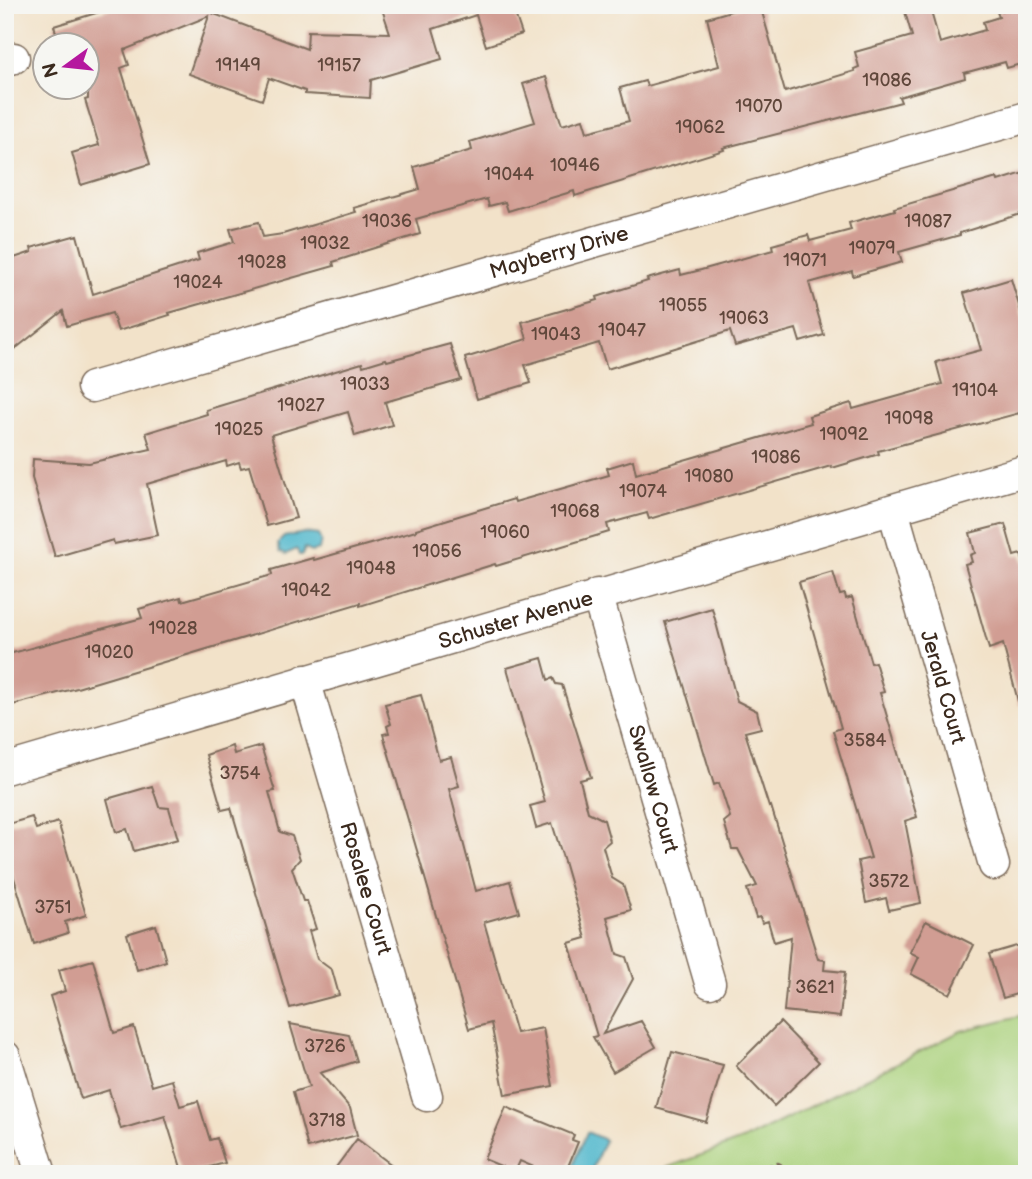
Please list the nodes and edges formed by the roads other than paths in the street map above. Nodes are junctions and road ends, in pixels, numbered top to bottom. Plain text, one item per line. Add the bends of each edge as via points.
1 (1027, 117) edge
2 (92, 387) dead end
3 (1027, 470) edge
4 (892, 510) junction
5 (597, 594) junction
6 (305, 680) junction
7 (5, 769) edge
8 (994, 865) dead end
9 (710, 983) dead end
10 (6, 1061) edge
11 (427, 1096) dead end
12 (41, 1174) edge

1 - 2 street, Mayberry Drive
3 - 4 street, Schuster Avenue
4 - 5 street, Schuster Avenue
4 - 8 street, Jerald Court
5 - 6 street, Schuster Avenue
5 - 9 street, Swallow Court
6 - 7 street, Schuster Avenue
6 - 11 street, Rosalee Court
10 - 12 street

